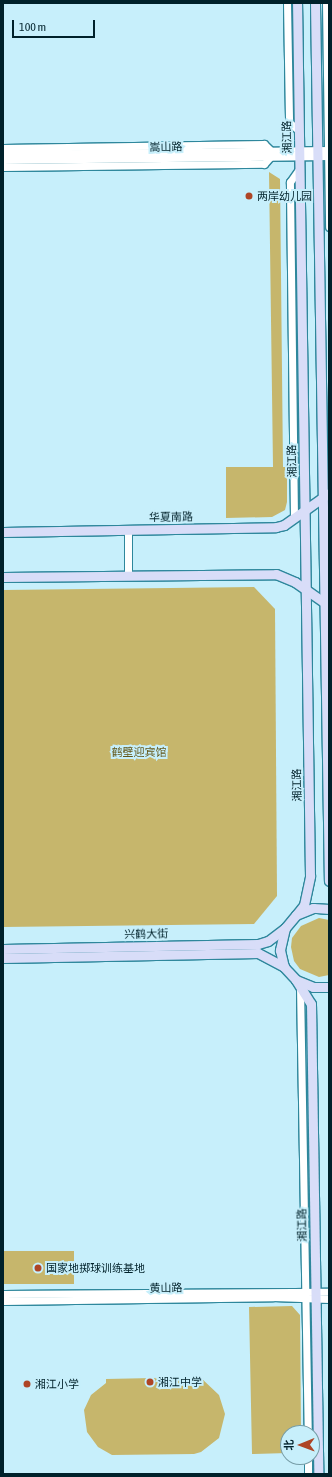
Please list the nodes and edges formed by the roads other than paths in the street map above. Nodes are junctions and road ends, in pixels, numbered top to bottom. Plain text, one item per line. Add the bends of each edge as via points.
1 (287, 3) edge
2 (297, 3) edge
3 (315, 3) edge
4 (326, 3) edge
5 (299, 131) junction
6 (3, 148) edge
7 (299, 153) junction
8 (317, 153) junction
9 (328, 153) edge
10 (3, 154) edge
11 (271, 154) junction
12 (3, 160) edge
13 (3, 167) edge
14 (299, 170) junction
15 (329, 227) edge
16 (326, 495) edge
17 (304, 510) junction
18 (294, 517) junction
19 (128, 530) junction
20 (3, 532) edge
21 (128, 576) junction
22 (3, 577) edge
23 (306, 590) junction
24 (326, 604) edge
25 (329, 881) edge
26 (329, 909) edge
27 (296, 915) junction
28 (285, 928) junction
29 (3, 949) edge
30 (3, 958) edge
31 (284, 966) junction
32 (298, 983) junction
33 (329, 987) edge
34 (329, 1292) edge
35 (3, 1294) edge
36 (311, 1295) junction
37 (329, 1299) edge
38 (3, 1301) edge
39 (308, 1425) edge
40 (318, 1474) edge

1 - 5 street via 289,122
2 - 5 main road, 湘江路
3 - 8 main road
4 - 9 street
5 - 7 main road, 湘江路
6 - 11 street via 264,144
7 - 8 street, 嵩山路
7 - 11 street, 嵩山路
7 - 14 main road, 湘江路
8 - 9 street, 嵩山路
8 - 16 main road
9 - 15 street
10 - 11 street, 嵩山路
11 - 12 street, 嵩山路
11 - 13 street via 264,164
14 - 17 main road, 湘江路
14 - 18 street via 290,182
16 - 17 main road, 华夏南路
16 - 24 main road
17 - 18 main road, 华夏南路
17 - 23 main road, 湘江路
18 - 19 main road, 华夏南路 via 276,527
19 - 20 main road, 华夏南路
19 - 21 street
21 - 22 main road
21 - 23 main road via 276,574
23 - 24 main road
23 - 27 main road, 湘江路 via 310,876 304,905
24 - 25 main road
26 - 27 main road via 313,908
27 - 28 main road, 湘江路
28 - 29 main road, 兴鹤大街 via 268,941 258,944
28 - 31 main road via 280,950
30 - 31 main road, 兴鹤大街 via 258,953
31 - 32 main road, 湘江路
32 - 33 main road via 313,987
32 - 36 main road, 湘江路 via 311,1004
34 - 36 street, 黄山路
35 - 36 street, 黄山路
36 - 37 street, 黄山路
36 - 38 street, 黄山路
36 - 39 street
36 - 40 main road, 湘江路

